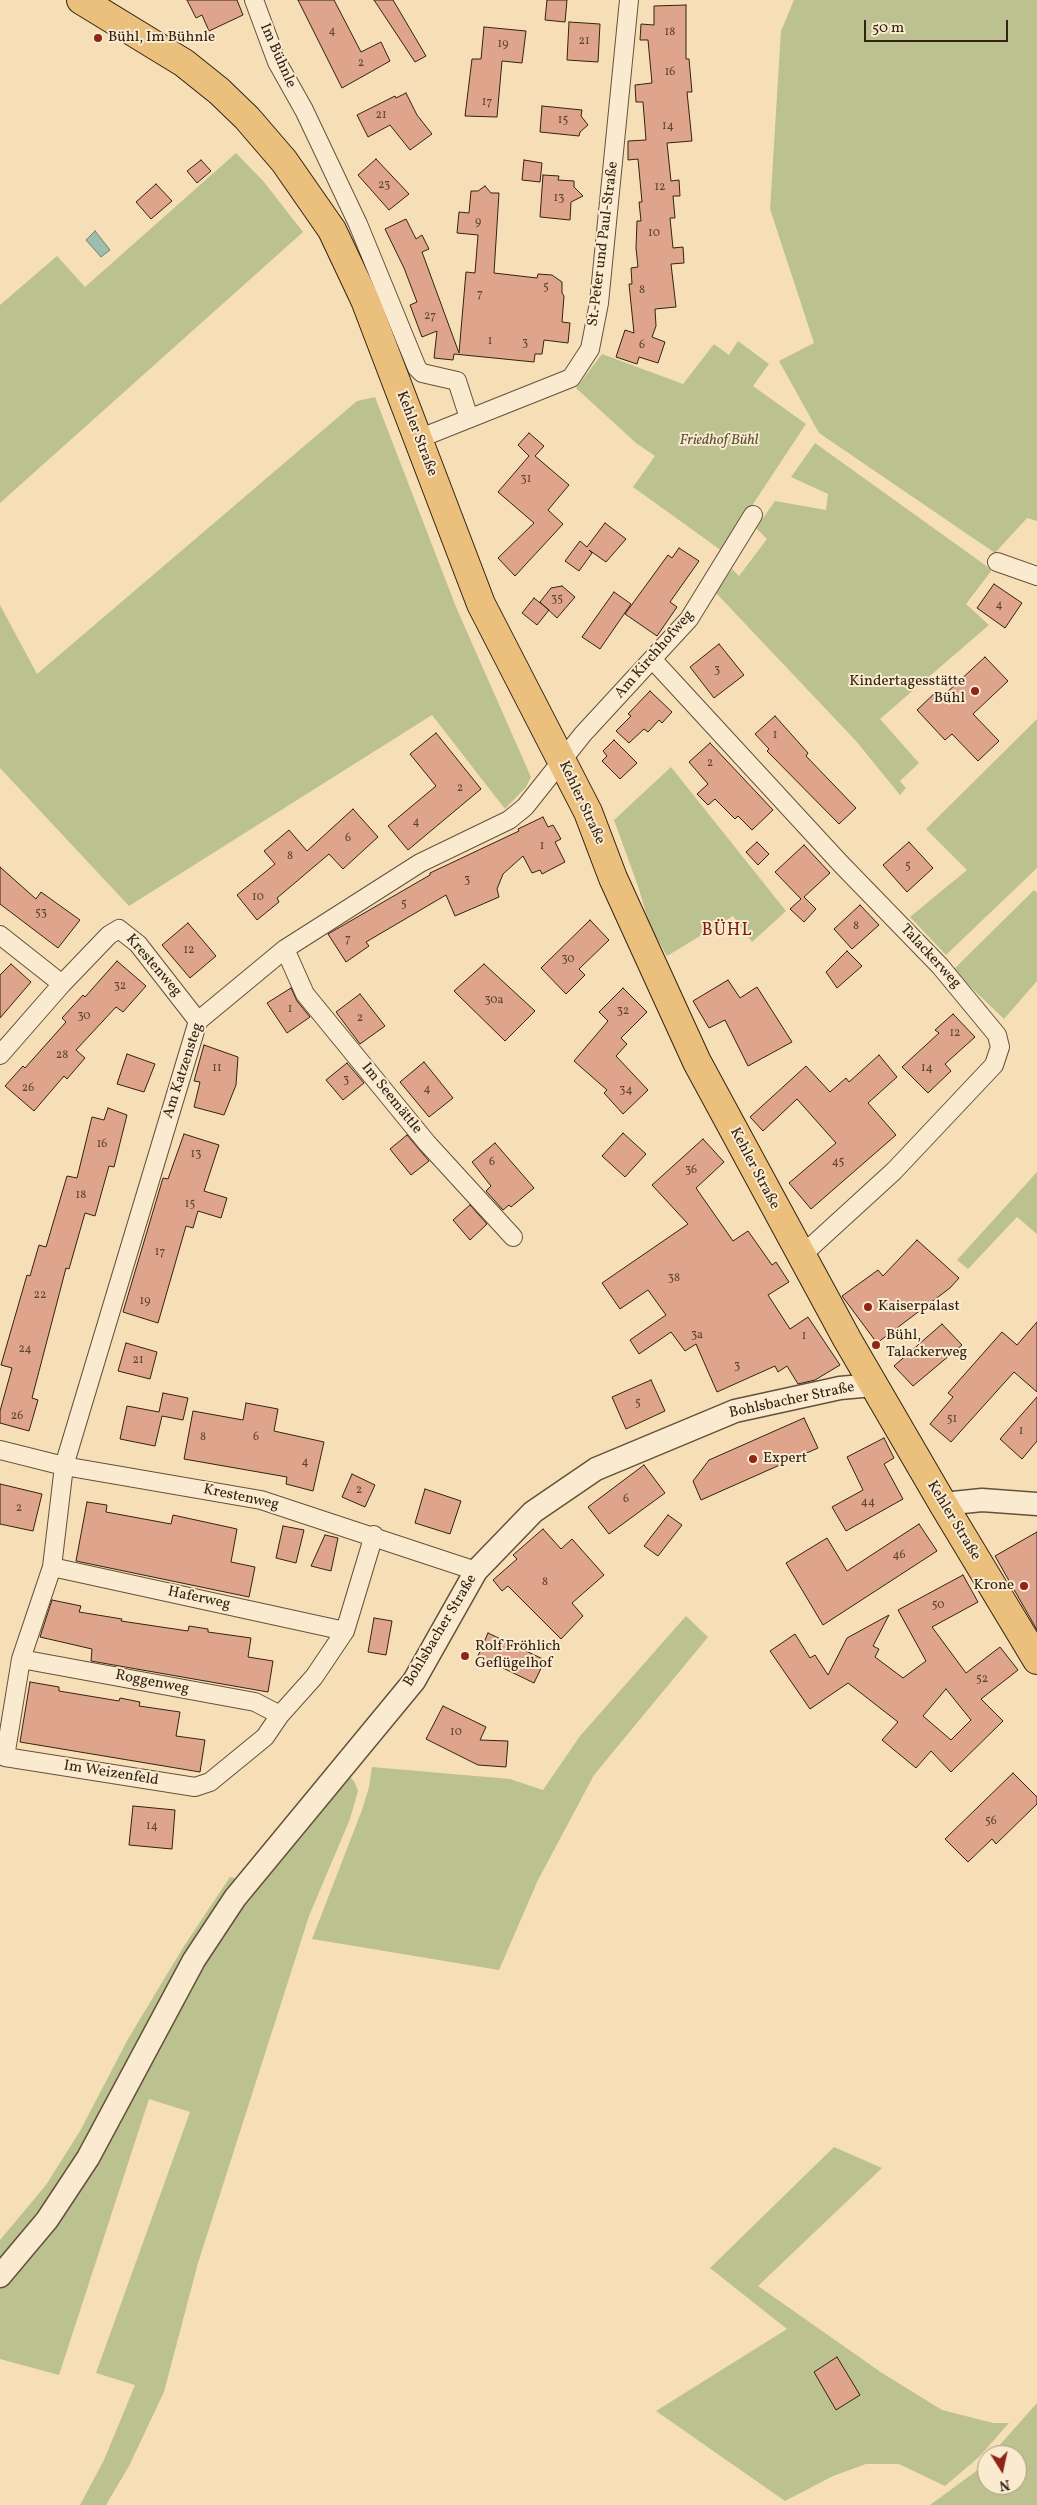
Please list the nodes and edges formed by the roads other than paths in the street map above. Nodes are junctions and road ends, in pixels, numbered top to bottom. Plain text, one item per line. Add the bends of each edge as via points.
1 (81, 0) edge
2 (254, 0) edge
3 (628, 0) edge
4 (304, 110) joint
5 (469, 418) junction
6 (418, 439) junction
7 (752, 515) dead end
8 (997, 562) dead end
9 (1037, 576) edge
10 (654, 660) junction
11 (561, 760) junction
12 (0, 935) edge
13 (284, 950) junction
14 (62, 984) junction
15 (198, 1021) junction
16 (0, 1055) edge
17 (513, 1237) dead end
18 (801, 1256) junction
19 (873, 1385) junction
20 (0, 1450) edge
21 (64, 1466) junction
22 (943, 1504) junction
23 (1037, 1504) edge
24 (374, 1535) junction
25 (52, 1567) junction
26 (476, 1571) junction
27 (345, 1631) junction
28 (21, 1658) junction
29 (1037, 1660) edge
30 (280, 1715) junction
31 (0, 2276) edge

1 - 6 main road, Kehler Straße via 184,64 219,90 284,161 332,230 366,300
2 - 4 street, Im Bühnle via 277,62
3 - 5 street, St.-Peter und Paul-Straße via 599,303 590,349 572,378
4 - 5 street, Kehler Straße via 358,224 417,368 422,373 457,381
5 - 6 street, St.-Peter und Paul-Straße
6 - 11 main road, Kehler Straße via 481,604
7 - 10 street, Am Kirchhofweg via 689,619
8 - 9 street
10 - 11 street, Am Kirchhofweg
10 - 18 street, Talackerweg via 841,864 940,966 997,1035 1000,1047 994,1065 894,1171
11 - 13 street, Am Katzensteg via 524,807 509,820 420,863
11 - 18 main road, Kehler Straße via 588,812 613,878 697,1062
12 - 14 street
13 - 15 street, Am Katzensteg
13 - 17 street, Im Seemättle via 305,994 428,1143
14 - 15 street, Krestenweg via 119,928 138,944
14 - 16 street, Krestenweg
15 - 21 street, Am Katzensteg
18 - 19 main road, Kehler Straße
19 - 22 main road, Kehler Straße
19 - 26 street, Bohlsbacher Straße via 840,1388 735,1411 596,1468 534,1512
20 - 21 street, Krestenweg
21 - 24 street, Krestenweg via 261,1500
21 - 25 street, Im Weizenfeld
22 - 23 street via 982,1500
22 - 29 main road, Kehler Straße
24 - 26 street, Krestenweg
24 - 27 street, Im Weizenfeld
25 - 27 street, Haferweg
25 - 28 street, Im Weizenfeld
26 - 31 street, Bohlsbacher Straße via 414,1681 235,1898 194,1960 88,2158 47,2220
27 - 30 street, Im Weizenfeld via 314,1677
28 - 30 street, Roggenweg via 255,1702
28 - 30 street, Im Weizenfeld via 5,1756 196,1788 210,1782 238,1761 265,1737

